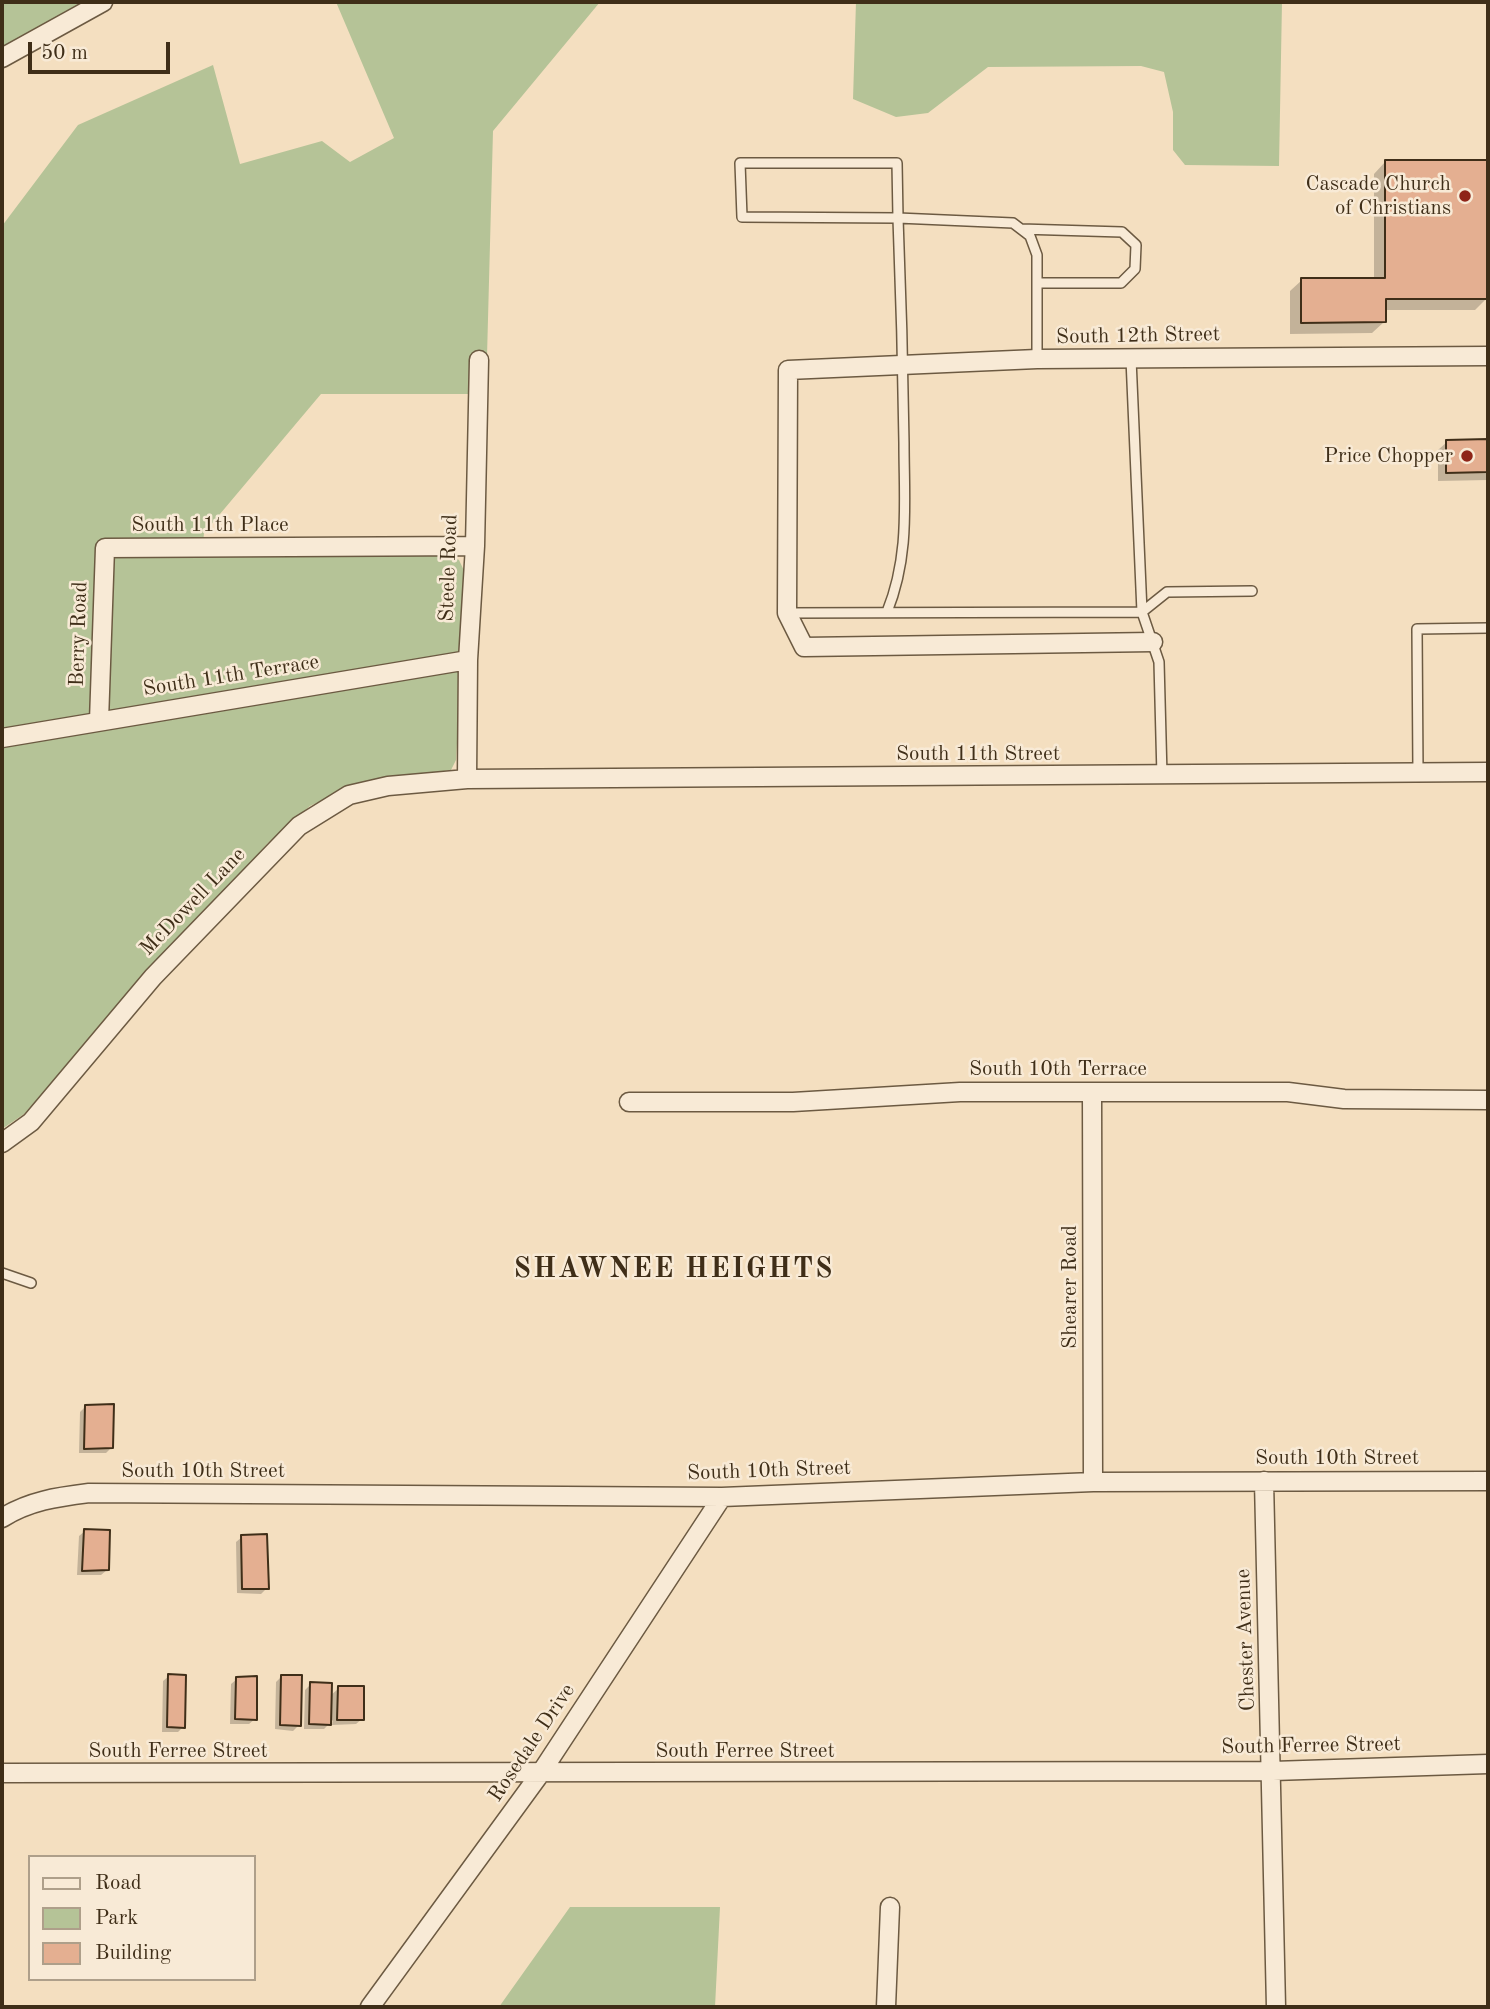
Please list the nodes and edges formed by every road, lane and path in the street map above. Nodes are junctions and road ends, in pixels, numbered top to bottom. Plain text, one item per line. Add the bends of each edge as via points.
1 (103, 2) edge
2 (2, 58) edge
3 (898, 218) junction
4 (1021, 229) junction
5 (1037, 283) junction
6 (1488, 356) edge
7 (1037, 359) junction
8 (1130, 359) junction
9 (479, 360) dead end
10 (904, 365) junction
11 (475, 546) junction
12 (105, 548) joint
13 (1252, 590) dead end
14 (887, 612) junction
15 (1142, 612) junction
16 (787, 613) junction
17 (1488, 628) edge
18 (1153, 642) junction
19 (468, 660) junction
20 (99, 721) junction
21 (2, 738) edge
22 (1488, 772) edge
23 (1418, 773) junction
24 (1162, 776) junction
25 (467, 779) junction
26 (1092, 1092) junction
27 (1488, 1100) edge
28 (628, 1102) dead end
29 (2, 1143) edge
30 (2, 1273) edge
31 (31, 1283) dead end
32 (1264, 1481) junction
33 (1488, 1481) edge
34 (1093, 1482) junction
35 (722, 1497) junction
36 (2, 1518) edge
37 (1488, 1764) edge
38 (1273, 1772) junction
39 (2, 1773) edge
40 (540, 1774) junction
41 (890, 1907) dead end
42 (370, 2007) edge
43 (886, 2007) edge
44 (1276, 2007) edge

1 - 2 street
3 - 3 lane via 897,163 740,163 742,217
3 - 4 lane via 1013,223
3 - 10 lane
4 - 5 lane via 1030,236 1037,255
4 - 5 lane via 1122,232 1136,245 1135,269 1121,283
5 - 7 lane
6 - 8 street, South 12th Street
7 - 8 street, South 12th Street
7 - 10 street, South 12th Street
8 - 15 lane
9 - 11 street, Steele Road
10 - 14 lane via 905,554
10 - 16 street, South 12th Street via 788,370
11 - 12 street, South 11th Place
11 - 19 street, Steele Road
12 - 20 street, Berry Road
13 - 15 lane via 1167,592
14 - 15 lane
14 - 16 lane
15 - 18 lane
16 - 18 street via 804,647
17 - 23 lane via 1417,629
18 - 24 lane via 1162,692
19 - 20 street, South 11th Terrace
19 - 25 street, Steele Road
20 - 21 street, South 11th Terrace
22 - 23 street, South 11th Street
23 - 24 street, South 11th Street
24 - 25 street, South 11th Street
25 - 29 street, McDowell Lane via 388,786 349,795 299,826 153,977 31,1122
26 - 27 street, South 10th Terrace via 1288,1092 1344,1099
26 - 28 street, South 10th Terrace via 960,1092 793,1102
26 - 34 street, Shearer Road
30 - 31 lane
32 - 33 street, South 10th Street
32 - 34 street, South 10th Street
32 - 38 street, Chester Avenue
34 - 35 street, South 10th Street
35 - 36 street, South 10th Street via 89,1493 52,1497
35 - 40 street, Rosedale Drive
37 - 38 street, South Ferree Street
38 - 40 street, South Ferree Street
38 - 44 street, Chester Avenue
39 - 40 street, South Ferree Street
40 - 42 street, Rosedale Drive
41 - 43 street

